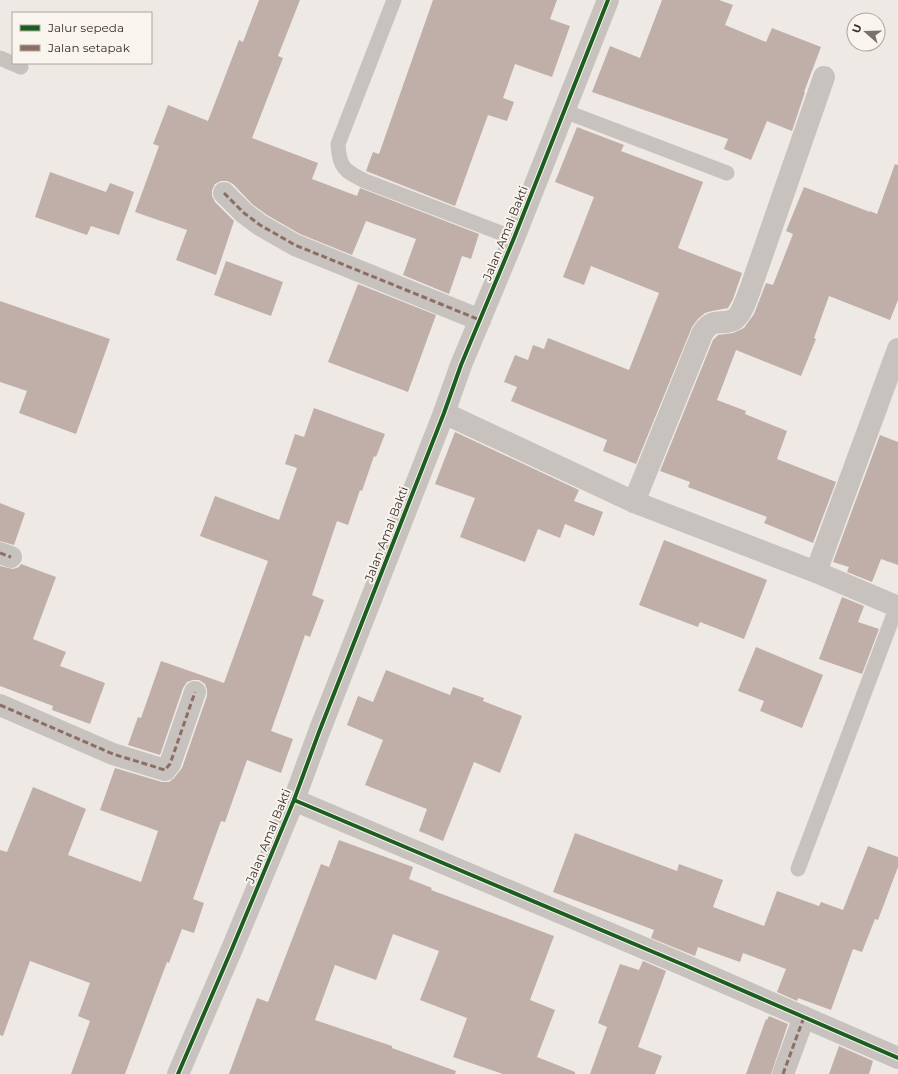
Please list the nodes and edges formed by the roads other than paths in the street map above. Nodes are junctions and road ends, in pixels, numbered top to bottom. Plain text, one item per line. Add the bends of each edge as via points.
1 (394, 0) edge
2 (608, 0) edge
3 (0, 58) edge
4 (12, 63) edge
5 (14, 64) edge
6 (21, 67) dead end
7 (824, 77) dead end
8 (564, 111) junction
9 (727, 173) dead end
10 (224, 193) dead end
11 (514, 238) junction
12 (480, 320) junction
13 (898, 349) edge
14 (444, 413) junction
15 (634, 502) junction
16 (816, 572) junction
17 (898, 607) edge
18 (195, 692) dead end
19 (0, 704) edge
20 (294, 800) junction
21 (798, 869) dead end
22 (804, 1017) junction
23 (898, 1058) edge
24 (178, 1074) edge
25 (784, 1074) edge

1 - 11 lane via 338,144 342,166 365,181
2 - 8 street, Jalan Amal Bakti
3 - 4 lane
5 - 6 lane
7 - 15 street via 740,313 734,320 710,324 702,334
8 - 9 lane
8 - 11 street, Jalan Amal Bakti
10 - 12 street via 260,225 295,244
11 - 12 street, Jalan Amal Bakti
12 - 14 street, Jalan Amal Bakti
13 - 16 street
14 - 15 street
14 - 20 street, Jalan Amal Bakti
15 - 16 street
16 - 17 street
17 - 21 lane
18 - 19 street via 170,764 165,770 113,754
20 - 22 street
20 - 24 street, Jalan Amal Bakti
22 - 23 street
22 - 25 street

